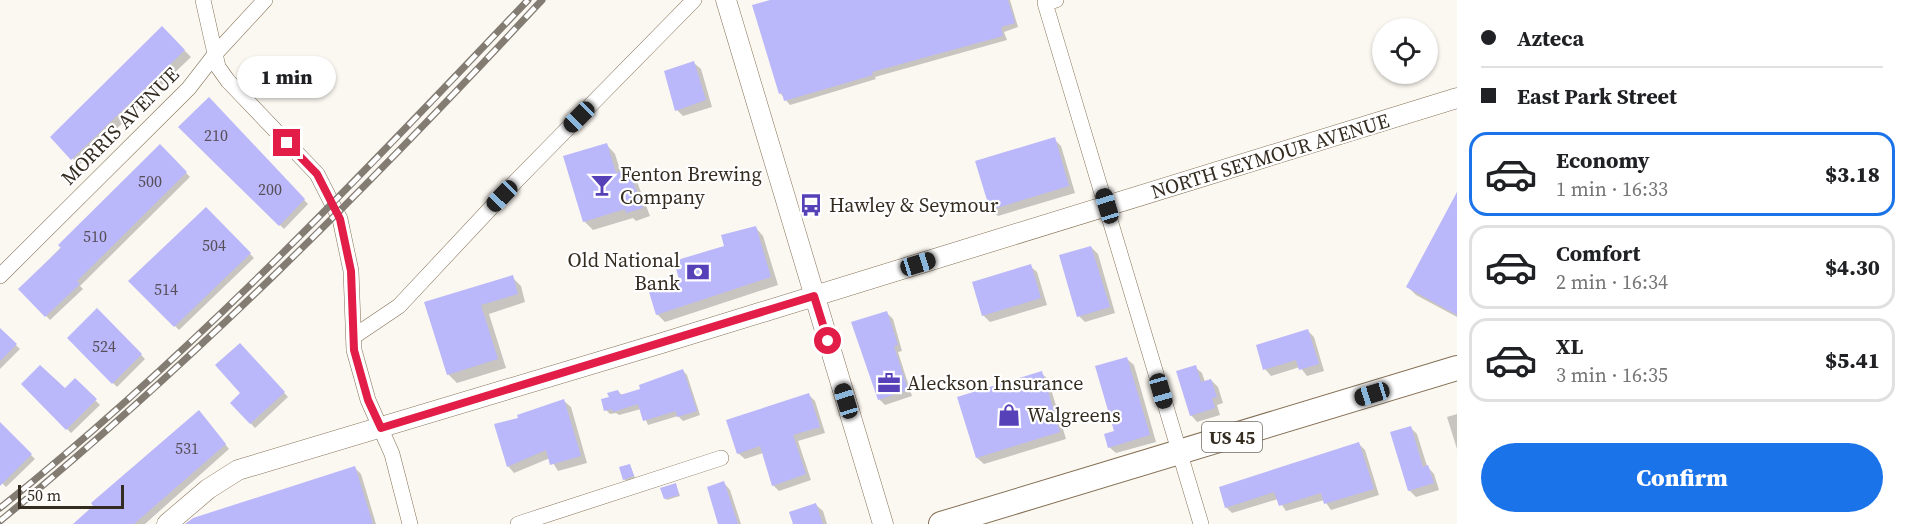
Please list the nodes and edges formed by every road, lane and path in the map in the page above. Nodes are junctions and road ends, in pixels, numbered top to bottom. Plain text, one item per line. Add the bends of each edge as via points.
1 (203, 0) edge
2 (265, 0) edge
3 (694, 0) edge
4 (726, 0) edge
5 (1050, 2) edge
6 (216, 53) junction
7 (1457, 98) edge
8 (1107, 206) junction
9 (0, 276) edge
10 (814, 296) junction
11 (353, 337) junction
12 (1457, 368) edge
13 (381, 428) junction
14 (1180, 453) junction
15 (721, 458) dead end
16 (167, 524) edge
17 (410, 524) edge
18 (518, 524) edge
19 (883, 524) edge
20 (942, 524) edge
21 (1201, 524) edge

1 - 6 street
2 - 6 street, MORRIS AVENUE
3 - 11 street via 399,306
4 - 10 street
5 - 8 street
6 - 9 street, MORRIS AVENUE via 189,88
6 - 11 street via 218,67 228,81 317,174 340,219 351,271
7 - 8 street, NORTH SEYMOUR AVENUE
8 - 10 street, NORTH SEYMOUR AVENUE
8 - 14 street
10 - 13 street, NORTH SEYMOUR AVENUE
10 - 19 street
11 - 13 street via 368,400
12 - 14 main road, US 45
13 - 16 street, NORTH SEYMOUR AVENUE via 238,470 208,489
13 - 17 street via 392,454
14 - 20 main road, US 45
14 - 21 street
15 - 18 street

